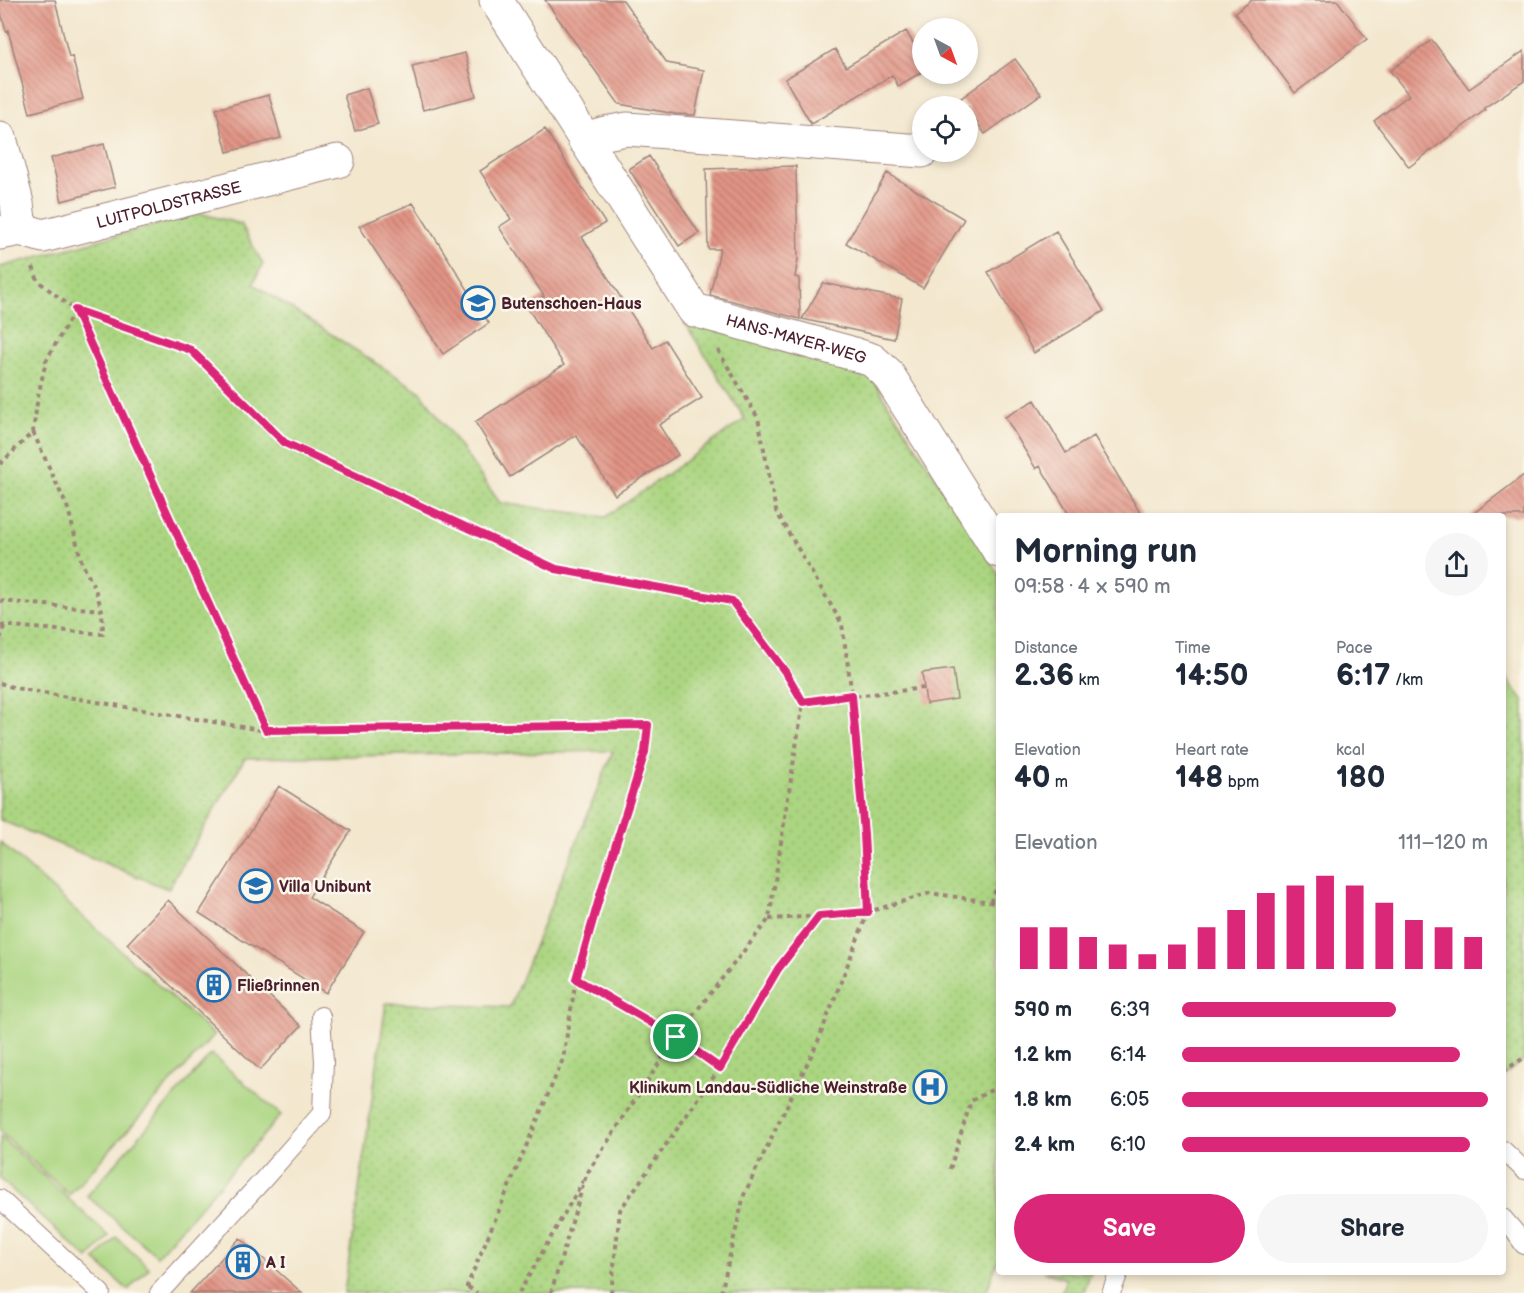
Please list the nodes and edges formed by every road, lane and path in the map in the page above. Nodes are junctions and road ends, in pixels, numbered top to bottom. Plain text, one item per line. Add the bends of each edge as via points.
1 (496, 0) edge
2 (0, 138) edge
3 (584, 139) junction
4 (912, 150) edge
5 (338, 161) dead end
6 (10, 231) edge
7 (694, 309) junction
8 (75, 310) junction
9 (33, 432) junction
10 (0, 464) edge
11 (996, 546) edge
12 (0, 600) edge
13 (102, 610) junction
14 (2, 626) edge
15 (0, 639) edge
16 (0, 683) edge
17 (924, 688) dead end
18 (852, 695) junction
19 (803, 702) junction
20 (266, 730) junction
21 (996, 889) edge
22 (990, 902) junction
23 (996, 904) edge
24 (868, 912) junction
25 (819, 916) junction
26 (769, 919) junction
27 (576, 979) junction
28 (321, 1016) dead end
29 (676, 1037) junction
30 (1524, 1058) edge
31 (720, 1068) junction
32 (1506, 1069) edge
33 (996, 1088) edge
34 (1506, 1153) edge
35 (950, 1169) dead end
36 (1524, 1170) edge
37 (586, 1175) junction
38 (0, 1199) edge
39 (1506, 1222) edge
40 (1524, 1245) edge
41 (1118, 1275) edge
42 (467, 1286) junction
43 (101, 1293) edge
44 (159, 1293) edge
45 (467, 1293) edge
46 (477, 1293) edge
47 (519, 1293) edge
48 (551, 1293) edge
49 (611, 1293) edge
50 (721, 1293) edge
51 (1111, 1293) edge

1 - 3 street
2 - 6 street via 17,203
3 - 4 street via 627,129
3 - 7 street
5 - 6 street, LUITPOLDSTRASSE via 43,236
6 - 8 path via 38,281
7 - 11 street, HANS-MAYER-WEG via 872,360 887,373
7 - 18 path via 759,418 776,511 842,624
8 - 9 path via 46,360
8 - 19 path via 191,350 285,443 556,569 732,601
8 - 20 path
9 - 10 path
9 - 13 path via 68,509 82,563
12 - 13 path
13 - 14 path via 103,634
14 - 15 path
16 - 20 path
17 - 18 path
18 - 19 path
18 - 24 path
19 - 26 path
20 - 27 path via 648,725 645,752
21 - 22 path
22 - 23 path
22 - 24 path via 930,893
24 - 25 path
24 - 50 path via 818,1041 744,1195
25 - 26 path
25 - 31 path via 778,969
26 - 29 path
27 - 29 path
27 - 42 path via 563,1059
28 - 44 lane via 322,1113
29 - 31 path
29 - 37 path
30 - 32 path
31 - 49 path via 621,1210
33 - 35 path via 971,1101
34 - 36 lane
37 - 47 path
37 - 48 path
38 - 43 lane
39 - 40 lane
41 - 51 lane
42 - 45 path
42 - 46 path

